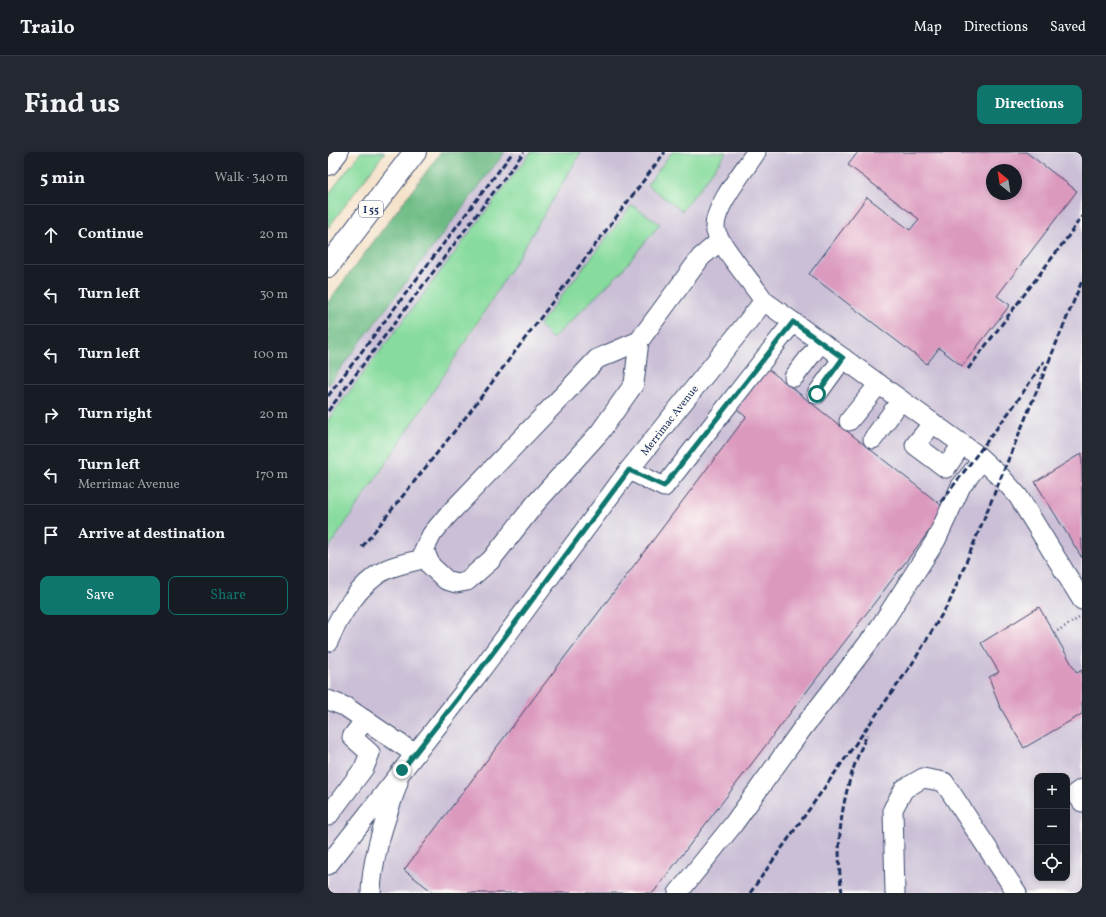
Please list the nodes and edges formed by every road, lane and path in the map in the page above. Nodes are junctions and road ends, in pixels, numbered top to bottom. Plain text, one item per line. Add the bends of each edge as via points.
1 (337, 152) edge
2 (414, 152) edge
3 (756, 152) edge
4 (328, 164) edge
5 (720, 240) junction
6 (328, 266) edge
7 (764, 301) junction
8 (793, 322) junction
9 (639, 341) junction
10 (821, 342) junction
11 (843, 358) junction
12 (794, 377) dead end
13 (879, 384) junction
14 (817, 394) dead end
15 (901, 400) junction
16 (849, 421) dead end
17 (933, 423) junction
18 (874, 439) dead end
19 (962, 444) junction
20 (982, 460) junction
21 (629, 470) junction
22 (426, 558) junction
23 (1081, 609) edge
24 (1054, 633) dead end
25 (328, 642) edge
26 (328, 700) edge
27 (365, 720) junction
28 (415, 754) junction
29 (402, 770) junction
30 (1082, 789) edge
31 (1082, 802) edge
32 (328, 816) edge
33 (331, 854) edge
34 (371, 893) edge
35 (678, 893) edge
36 (895, 893) edge
37 (1017, 893) edge

1 - 4 highway
2 - 6 highway, I 55
3 - 5 street via 717,213 714,228
5 - 7 street
5 - 9 street via 701,257
7 - 8 street
7 - 21 street, Merrimac Avenue
8 - 10 street
8 - 21 street via 664,486
9 - 22 street via 597,358 447,516 432,534 424,550
9 - 22 street via 634,384 600,432 535,504 491,560 467,581 456,583 446,580
10 - 11 street
10 - 12 street
11 - 13 street
11 - 14 street
13 - 15 street
13 - 16 street
15 - 17 street
15 - 18 street
17 - 19 street
17 - 19 street via 915,445 946,468
19 - 20 street
20 - 23 street via 1018,496
20 - 35 street via 961,486 936,540 876,633 732,826
21 - 28 street, Merrimac Avenue
22 - 25 street via 385,570 362,588 335,624
23 - 24 path
26 - 27 street via 346,707
27 - 28 street
27 - 32 street via 352,737 370,753 364,768
28 - 29 street, Merrimac Avenue
29 - 33 street, Merrimac Avenue
29 - 34 street via 377,847
30 - 31 street via 1076,793
36 - 37 street via 893,808 904,789 923,778 944,782

